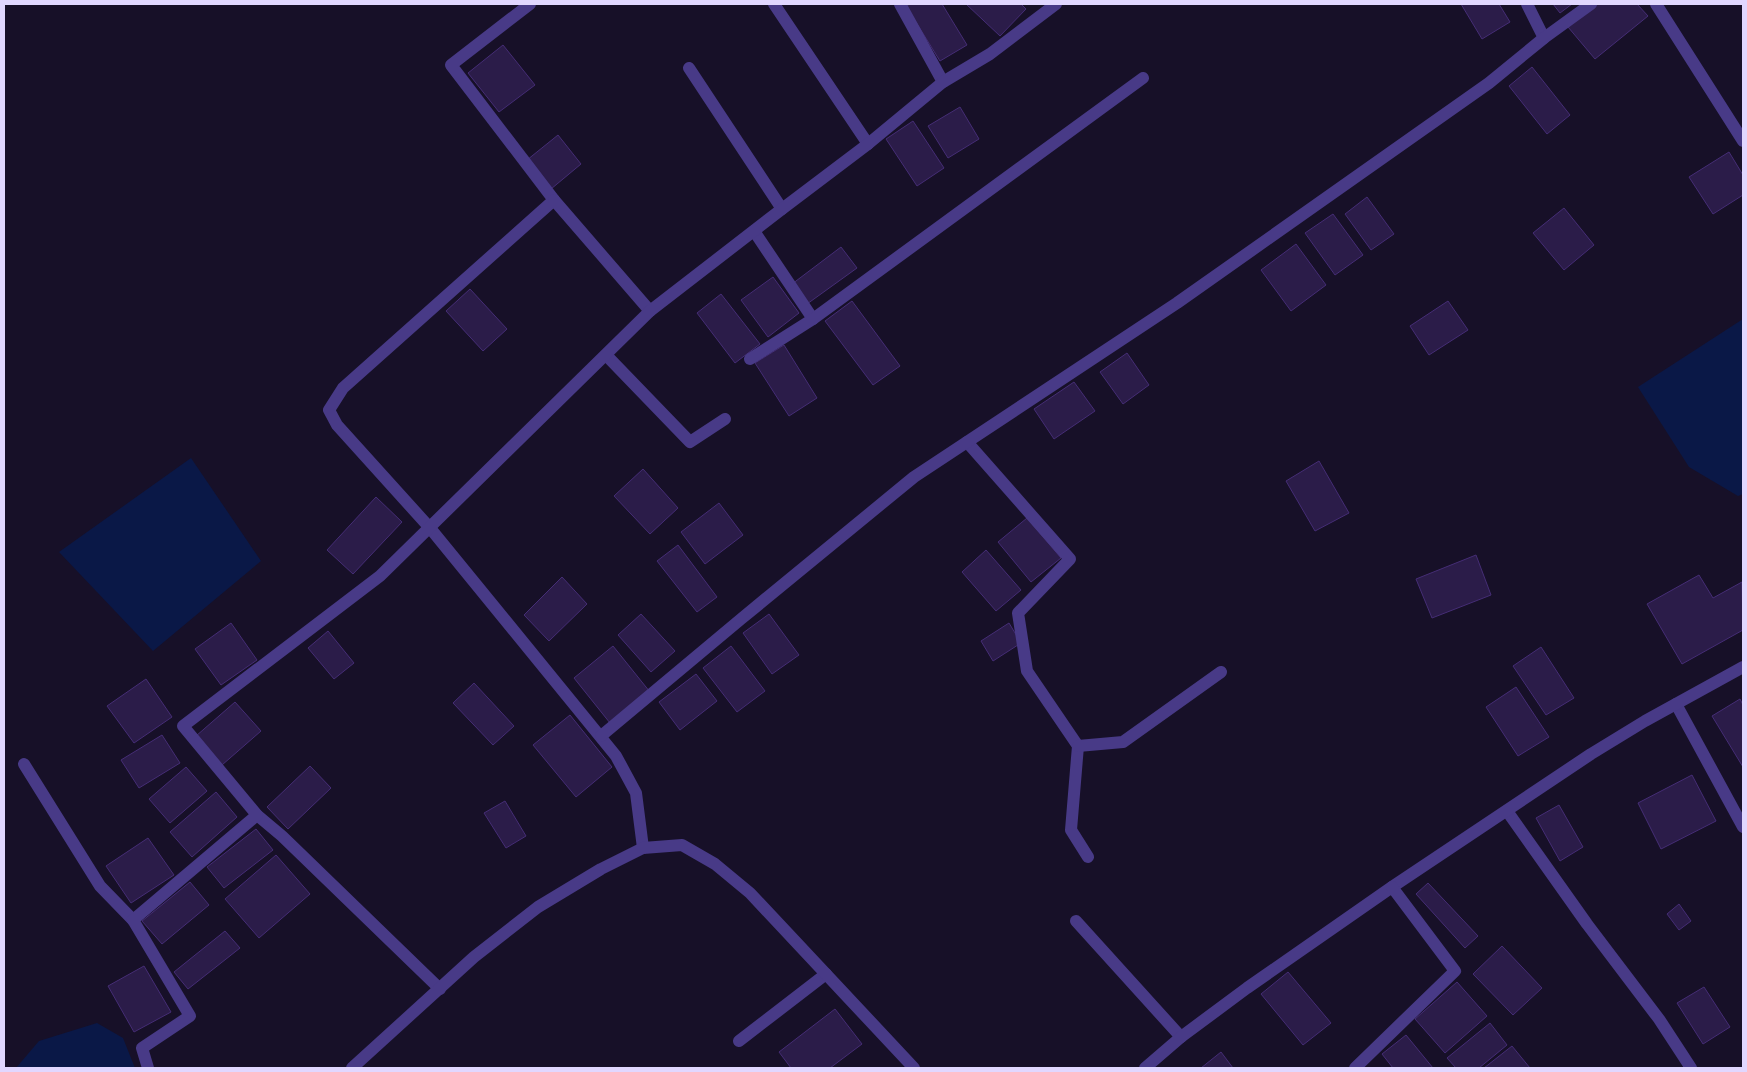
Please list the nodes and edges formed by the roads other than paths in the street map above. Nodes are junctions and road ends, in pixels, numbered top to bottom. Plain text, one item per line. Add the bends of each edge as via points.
1 (530, 4) edge
2 (774, 4) edge
3 (900, 4) edge
4 (1056, 4) edge
5 (1527, 4) edge
6 (1591, 4) edge
7 (1656, 4) edge
8 (1544, 38) junction
9 (689, 68) dead end
10 (1143, 78) dead end
11 (943, 82) junction
12 (1743, 142) edge
13 (868, 144) junction
14 (554, 200) junction
15 (782, 209) junction
16 (754, 232) junction
17 (650, 311) junction
18 (813, 319) junction
19 (606, 355) junction
20 (750, 359) dead end
21 (725, 419) dead end
22 (967, 442) junction
23 (430, 528) junction
24 (1743, 667) edge
25 (1221, 672) dead end
26 (1676, 704) junction
27 (601, 736) junction
28 (1078, 746) junction
29 (24, 764) dead end
30 (1507, 811) junction
31 (257, 815) junction
32 (1743, 826) edge
33 (643, 848) junction
34 (1088, 857) dead end
35 (1392, 887) junction
36 (133, 920) junction
37 (1076, 921) dead end
38 (826, 974) junction
39 (440, 989) junction
40 (1181, 1037) junction
41 (740, 1041) dead end
42 (148, 1068) edge
43 (352, 1068) edge
44 (914, 1068) edge
45 (1145, 1068) edge
46 (1355, 1068) edge
47 (1691, 1068) edge

1 - 14 street via 451,65
2 - 13 street
3 - 11 street
4 - 11 street via 990,54
5 - 8 street
6 - 8 street
7 - 12 street
8 - 22 street via 1489,83 1177,303
9 - 15 street
10 - 18 street
11 - 13 street
13 - 15 street
14 - 17 street
14 - 23 street via 343,388 329,410 341,430
15 - 16 street
16 - 17 street
16 - 18 street
17 - 19 street
18 - 20 street
19 - 21 street via 690,442
19 - 23 street
22 - 27 street via 914,477
22 - 28 street via 1070,559 1018,612 1027,671
23 - 27 street
23 - 31 street via 380,576 183,726
24 - 26 street
25 - 28 street via 1123,742
26 - 30 street via 1591,754
26 - 32 street
27 - 33 street via 636,793
28 - 34 street via 1071,830
29 - 36 street via 100,886
30 - 35 street
30 - 47 street via 1660,1019
31 - 36 street
31 - 39 street
33 - 38 street via 682,845 715,864 750,893
33 - 39 street via 538,907 474,957
35 - 40 street
35 - 46 street via 1455,971
36 - 42 street via 190,1016 142,1048
37 - 40 street
38 - 41 street
38 - 44 street
39 - 43 street
40 - 45 street

